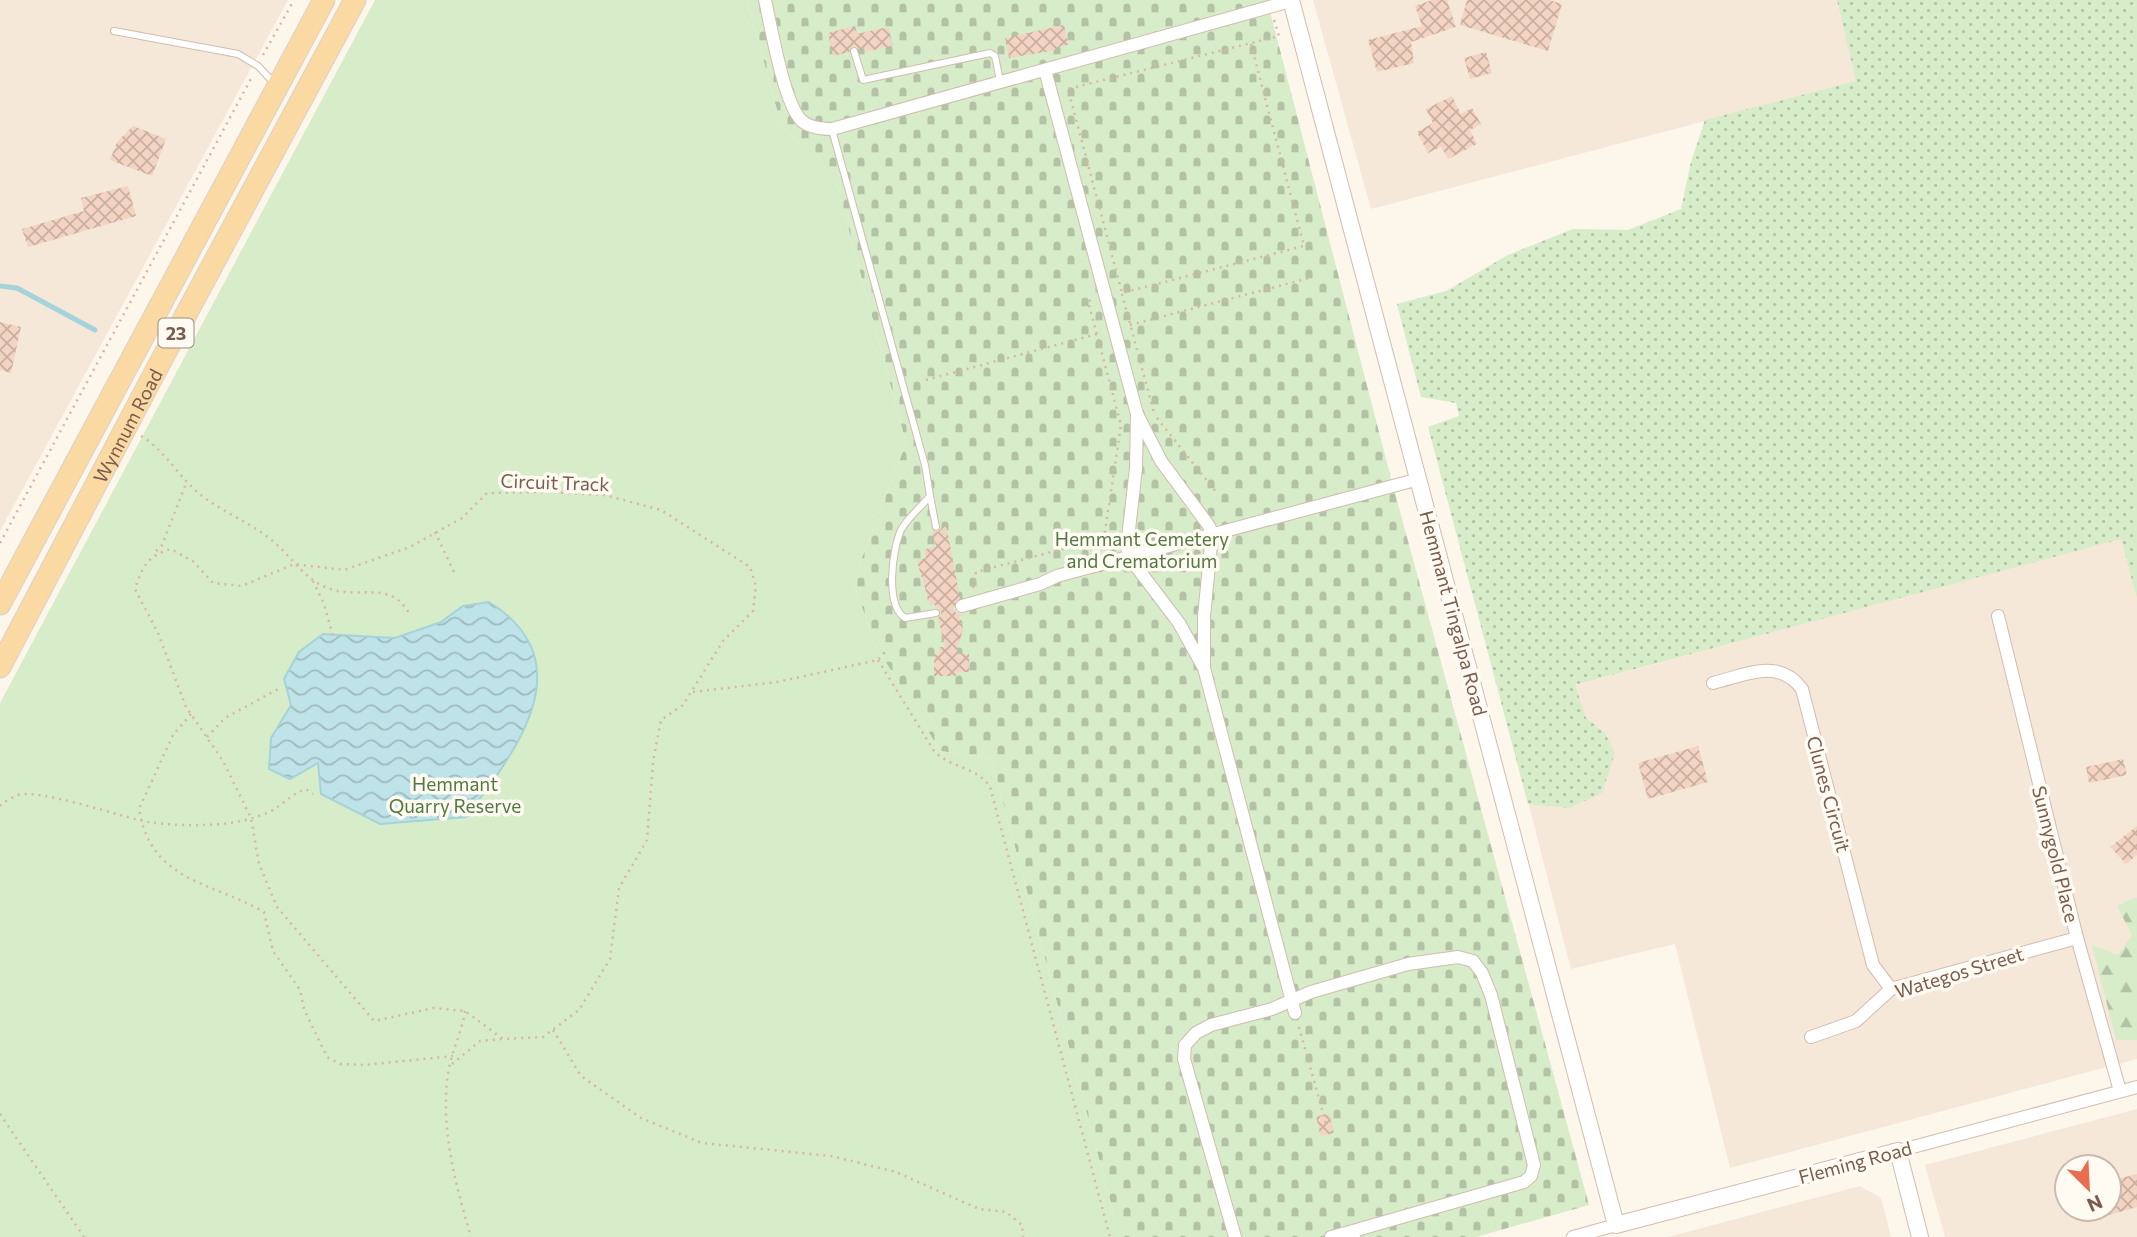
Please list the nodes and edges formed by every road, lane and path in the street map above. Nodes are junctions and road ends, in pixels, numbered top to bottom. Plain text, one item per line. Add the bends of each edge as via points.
1 (293, 0) edge
2 (324, 0) edge
3 (355, 0) edge
4 (765, 0) edge
5 (1291, 1) edge
6 (1271, 6) junction
7 (114, 32) dead end
8 (1251, 44) junction
9 (854, 51) dead end
10 (258, 66) junction
11 (1045, 71) junction
12 (1001, 83) junction
13 (278, 87) junction
14 (832, 129) junction
15 (1313, 277) dead end
16 (1122, 293) junction
17 (1106, 297) junction
18 (1130, 325) junction
19 (1097, 334) junction
20 (926, 380) dead end
21 (1137, 414) junction
22 (126, 427) junction
23 (1161, 461) junction
24 (1136, 468) junction
25 (1419, 479) junction
26 (187, 481) junction
27 (1216, 492) dead end
28 (930, 496) junction
29 (936, 527) dead end
30 (435, 532) junction
31 (1212, 535) junction
32 (0, 543) edge
33 (154, 553) junction
34 (1129, 557) junction
35 (294, 564) junction
36 (454, 572) dead end
37 (312, 578) junction
38 (976, 601) junction
39 (0, 604) edge
40 (962, 606) dead end
41 (936, 613) dead end
42 (410, 615) dead end
43 (1203, 616) junction
44 (1998, 616) dead end
45 (1179, 623) junction
46 (333, 636) dead end
47 (885, 652) dead end
48 (878, 660) junction
49 (0, 667) edge
50 (1204, 668) junction
51 (1713, 684) dead end
52 (278, 690) dead end
53 (693, 692) junction
54 (192, 714) junction
55 (207, 737) junction
56 (313, 794) dead end
57 (0, 806) edge
58 (251, 818) junction
59 (141, 820) junction
60 (2077, 938) junction
61 (1891, 989) junction
62 (1294, 1007) junction
63 (465, 1011) junction
64 (553, 1030) junction
65 (1811, 1037) dead end
66 (503, 1039) junction
67 (453, 1056) junction
68 (449, 1066) junction
69 (2137, 1087) edge
70 (2120, 1091) junction
71 (0, 1114) edge
72 (1326, 1124) dead end
73 (1898, 1151) junction
74 (1616, 1226) junction
75 (1354, 1234) edge
76 (84, 1237) edge
77 (471, 1237) edge
78 (1023, 1237) edge
79 (1110, 1237) edge
80 (1235, 1237) edge
81 (1331, 1237) edge
82 (1573, 1237) edge
83 (1920, 1237) edge

1 - 10 path
2 - 13 main road, Wynnum Road / 23
3 - 22 main road, Wynnum Road / 23
4 - 14 street via 790,102 802,121
5 - 6 street
5 - 25 street, Hemmant Tingalpa Road
6 - 8 path via 1279,36
6 - 11 street
7 - 10 lane via 238,54
8 - 16 path via 1304,246
8 - 16 path via 1068,89
9 - 12 lane via 861,78 866,80 993,53
10 - 13 lane
10 - 32 path
11 - 12 street
11 - 17 street
12 - 14 street
13 - 39 main road, Wynnum Road / 23
14 - 28 lane
15 - 18 path
16 - 17 path
16 - 18 path
17 - 19 path via 1088,301
17 - 21 street
18 - 27 path via 1154,415
19 - 20 path
19 - 38 path via 1121,425 1104,538 976,572
21 - 23 street
21 - 24 street
22 - 26 path via 154,443
22 - 49 main road, Wynnum Road / 23
23 - 24 street
23 - 31 street
24 - 34 street
25 - 31 street
25 - 74 street, Hemmant Tingalpa Road
26 - 33 path via 162,545
26 - 35 path via 271,540
28 - 29 lane
28 - 41 lane via 902,529 892,595 895,608 905,618
30 - 35 path, Circuit Track via 410,547 344,570
30 - 36 path
30 - 53 path, Circuit Track via 462,518 487,493 593,494 661,510 723,548 750,567 756,586 753,611 723,641
31 - 34 street
31 - 43 street
33 - 35 path, Circuit Track via 170,549 194,562 213,583 242,586
33 - 54 path via 141,568 135,589
34 - 38 street
34 - 45 street
35 - 37 path
37 - 42 path via 345,593 390,593 404,603
37 - 46 path
38 - 40 street
43 - 45 street
43 - 50 street
44 - 60 street, Sunnygold Place
45 - 50 street
47 - 48 path
48 - 53 path via 777,682
48 - 79 path via 934,751 945,762 985,778 990,787
50 - 62 street
51 - 61 street, Clunes Circuit via 1775,670 1792,676 1802,689 1874,965
52 - 55 path via 225,718
53 - 64 path, Circuit Track via 662,720 653,762 647,840 619,888 610,959 579,1010
54 - 55 path
54 - 59 path via 173,735 139,808
55 - 58 path
56 - 58 path via 306,789 292,793 272,810
57 - 59 path via 19,794 41,794
58 - 59 path via 206,824
58 - 63 path via 259,864 277,907 374,1021 434,1008
59 - 67 path via 150,846 163,861 189,880 264,912 273,951 300,990 327,1057 340,1064 364,1065
60 - 61 street, Wategos Street
60 - 70 street, Sunnygold Place
61 - 65 street, Wategos Street via 1856,1021
62 - 72 path
62 - 75 street via 1408,964 1458,957 1472,961 1491,995 1534,1165 1531,1176 1524,1182
62 - 80 street via 1211,1025 1185,1045 1184,1059
63 - 66 path
63 - 67 path
64 - 66 path, Circuit Track via 543,1037
64 - 78 path via 581,1076 641,1118 702,1143 831,1156 896,1172 979,1209 1006,1212 1022,1225
66 - 68 path, Circuit Track via 480,1041
67 - 68 path
68 - 77 path via 445,1111 455,1183
69 - 70 street, Fleming Road
70 - 73 street, Fleming Road
71 - 76 path
73 - 74 street, Fleming Road
73 - 83 street
74 - 82 street, Fleming Road
75 - 81 street

